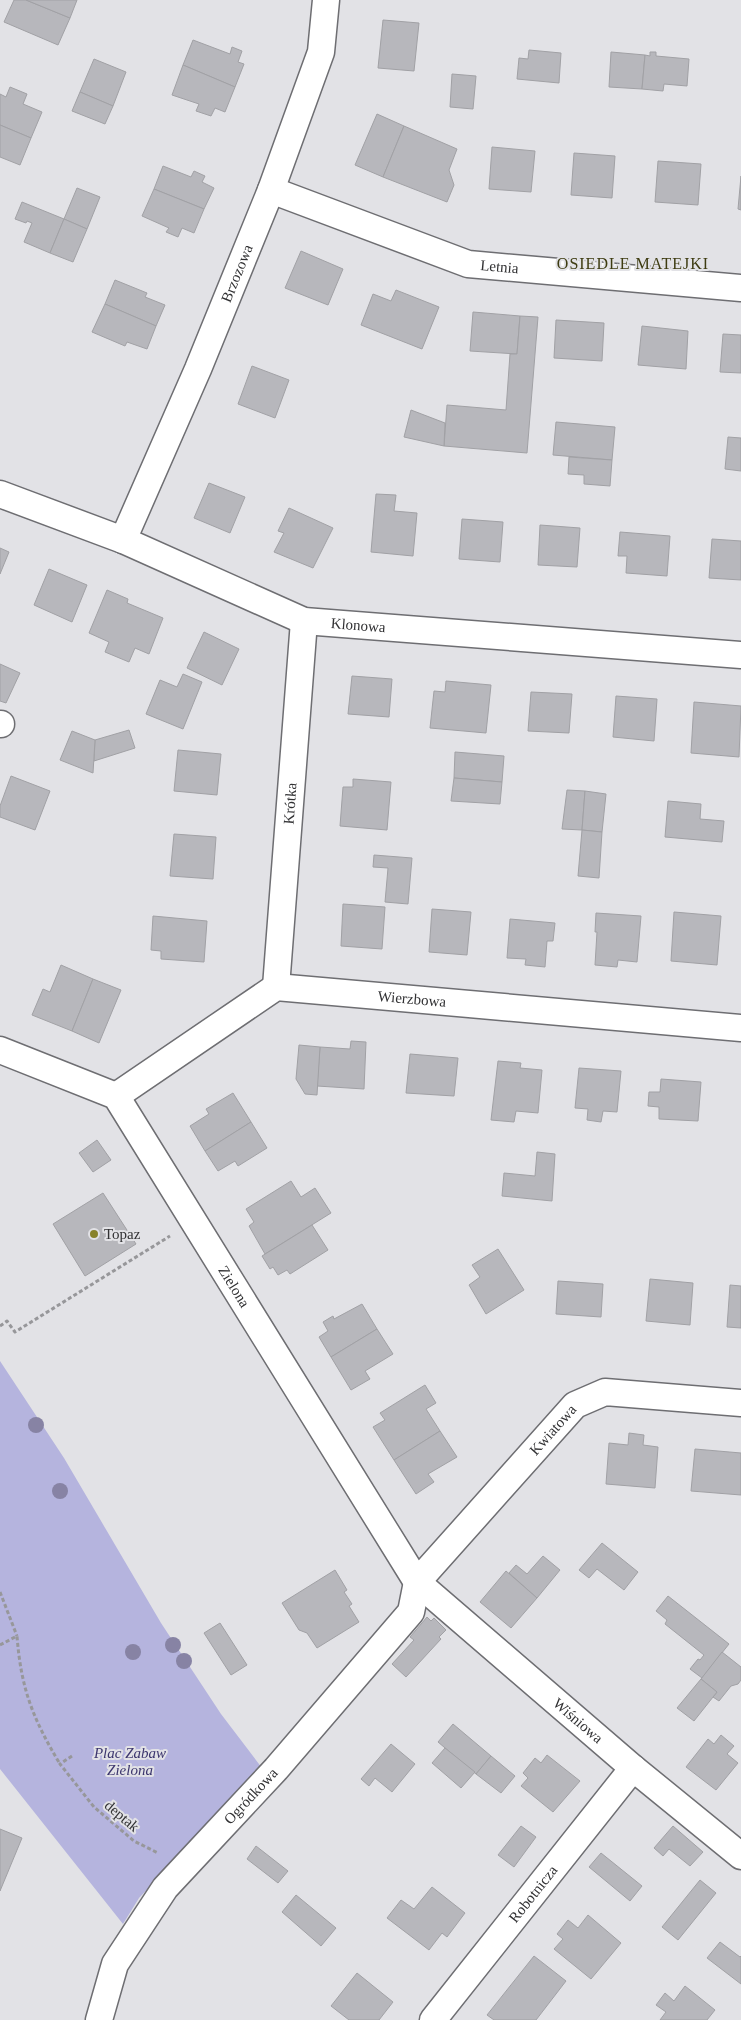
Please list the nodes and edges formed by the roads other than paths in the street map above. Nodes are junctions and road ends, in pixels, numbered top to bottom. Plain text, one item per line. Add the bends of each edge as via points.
1 (326, 0) edge
2 (271, 190) junction
3 (741, 288) edge
4 (0, 494) edge
5 (123, 540) junction
6 (304, 621) junction
7 (741, 655) edge
8 (276, 987) junction
9 (741, 1028) edge
10 (0, 1050) edge
11 (116, 1096) junction
12 (741, 1403) edge
13 (418, 1582) junction
14 (633, 1768) junction
15 (741, 1856) edge
16 (99, 2020) edge
17 (433, 2020) edge

1 - 2 street, Brzozowa via 322,52
2 - 3 street, Letnia via 468,264
2 - 5 street, Brzozowa
4 - 5 street, Klonowa
5 - 6 street, Klonowa
6 - 7 street, Klonowa
6 - 8 street, Krótka
8 - 9 street, Wierzbowa
8 - 11 street
10 - 11 street
11 - 13 street, Zielona
12 - 13 street, Kwiatowa via 605,1392 575,1406
13 - 14 street, Wiśniowa
13 - 16 street, Ogródkowa via 412,1612 276,1770 165,1888 115,1964
14 - 15 street, Wiśniowa
14 - 17 street, Robotnicza

